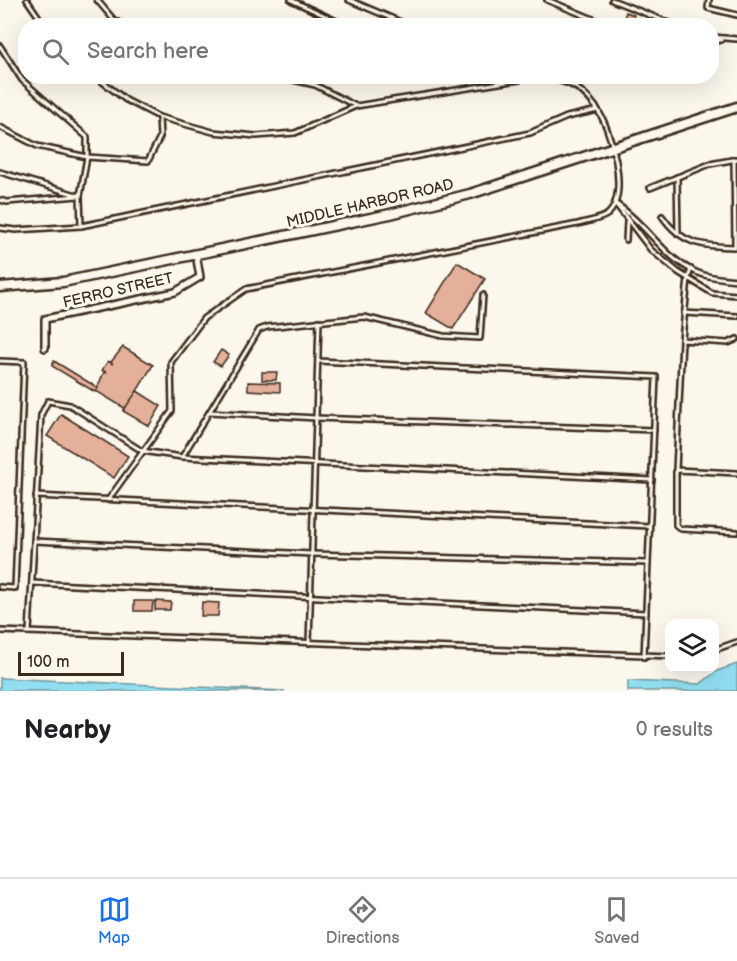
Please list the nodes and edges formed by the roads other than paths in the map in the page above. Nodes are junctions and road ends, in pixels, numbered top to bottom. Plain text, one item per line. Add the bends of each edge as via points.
1 (27, 0) edge
2 (97, 0) edge
3 (291, 0) edge
4 (350, 0) edge
5 (547, 0) edge
6 (612, 0) edge
7 (709, 0) edge
8 (355, 1) edge
9 (737, 15) edge
10 (39, 18) edge
11 (112, 18) edge
12 (330, 18) edge
13 (392, 18) edge
14 (591, 18) edge
15 (657, 18) edge
16 (719, 38) edge
17 (726, 39) junction
18 (737, 39) edge
19 (719, 40) edge
20 (0, 46) edge
21 (18, 74) edge
22 (27, 84) edge
23 (105, 84) edge
24 (311, 84) edge
25 (487, 84) edge
26 (568, 84) edge
27 (357, 106) junction
28 (737, 107) edge
29 (598, 110) junction
30 (159, 117) junction
31 (0, 127) edge
32 (613, 147) junction
33 (87, 157) junction
34 (736, 159) edge
35 (0, 172) edge
36 (677, 177) junction
37 (650, 188) dead end
38 (80, 196) junction
39 (0, 200) edge
40 (615, 203) junction
41 (662, 216) dead end
42 (627, 221) junction
43 (81, 226) junction
44 (0, 228) edge
45 (678, 234) junction
46 (626, 240) dead end
47 (736, 247) edge
48 (196, 254) junction
49 (691, 270) junction
50 (688, 278) junction
51 (737, 280) edge
52 (0, 287) edge
53 (483, 295) dead end
54 (737, 295) edge
55 (684, 314) junction
56 (737, 316) edge
57 (319, 321) junction
58 (737, 339) edge
59 (682, 340) junction
60 (45, 348) dead end
61 (0, 361) edge
62 (318, 361) junction
63 (210, 412) junction
64 (316, 418) junction
65 (654, 430) junction
66 (142, 451) junction
67 (182, 457) junction
68 (315, 463) junction
69 (676, 470) junction
70 (737, 473) edge
71 (652, 480) junction
72 (36, 496) junction
73 (108, 500) junction
74 (313, 509) junction
75 (650, 526) junction
76 (737, 532) edge
77 (34, 541) junction
78 (312, 554) junction
79 (648, 563) junction
80 (32, 583) junction
81 (0, 587) edge
82 (311, 596) junction
83 (646, 613) junction
84 (0, 631) edge
85 (29, 632) junction
86 (737, 642) edge
87 (309, 643) junction
88 (719, 648) edge
89 (665, 656) edge
90 (644, 657) junction

1 - 10 lane
2 - 11 lane
3 - 12 lane
4 - 8 lane
5 - 14 lane
6 - 15 lane
7 - 9 lane via 708,8
8 - 13 lane
16 - 17 lane
17 - 18 lane
17 - 19 lane
20 - 21 lane
22 - 33 lane via 87,137
23 - 30 lane
24 - 27 lane
25 - 27 lane
26 - 29 lane
27 - 30 lane via 295,133 255,136 213,132
28 - 32 main road, MIDDLE HARBOR ROAD
29 - 32 lane
29 - 43 lane via 567,117 530,133
30 - 33 lane via 160,137 148,161
31 - 33 lane via 37,146
32 - 40 lane via 618,171
32 - 48 main road, MIDDLE HARBOR ROAD via 470,194
33 - 38 lane
34 - 36 lane
34 - 47 lane
35 - 38 lane
36 - 37 lane
36 - 45 lane
38 - 39 lane
38 - 43 lane
40 - 42 lane
40 - 49 lane
40 - 66 lane via 606,216 578,224 246,289 204,318 171,362 172,411
41 - 45 lane
42 - 46 lane
42 - 50 lane via 651,250
43 - 44 lane
45 - 47 lane via 701,246
48 - 52 main road, MIDDLE HARBOR ROAD via 63,282
48 - 60 street, FERRO STREET via 200,277 175,292 45,319
49 - 50 lane
49 - 51 lane
50 - 54 lane via 712,293
50 - 55 lane
53 - 57 lane via 480,338 443,336 364,317
55 - 56 lane
55 - 59 lane
57 - 62 lane
57 - 63 lane via 259,330
58 - 59 lane via 728,343
59 - 69 lane
61 - 81 lane via 24,363 15,588
62 - 64 lane
62 - 65 lane via 656,377
63 - 64 lane
63 - 67 lane
64 - 65 lane
64 - 68 lane
65 - 71 lane
66 - 67 lane
66 - 72 lane via 70,405 48,401 40,415
66 - 73 lane
67 - 68 lane
68 - 71 lane
68 - 74 lane
69 - 70 lane
69 - 76 lane via 676,525 681,529
71 - 75 lane
72 - 73 lane
72 - 77 lane
73 - 74 lane
74 - 75 lane
74 - 78 lane
75 - 79 lane
77 - 78 lane
77 - 80 lane
78 - 79 lane
78 - 82 lane
79 - 83 lane
80 - 82 lane
80 - 85 lane
82 - 83 lane
82 - 87 lane
83 - 90 lane
84 - 85 lane
85 - 87 lane
86 - 88 lane
87 - 90 lane
89 - 90 lane

